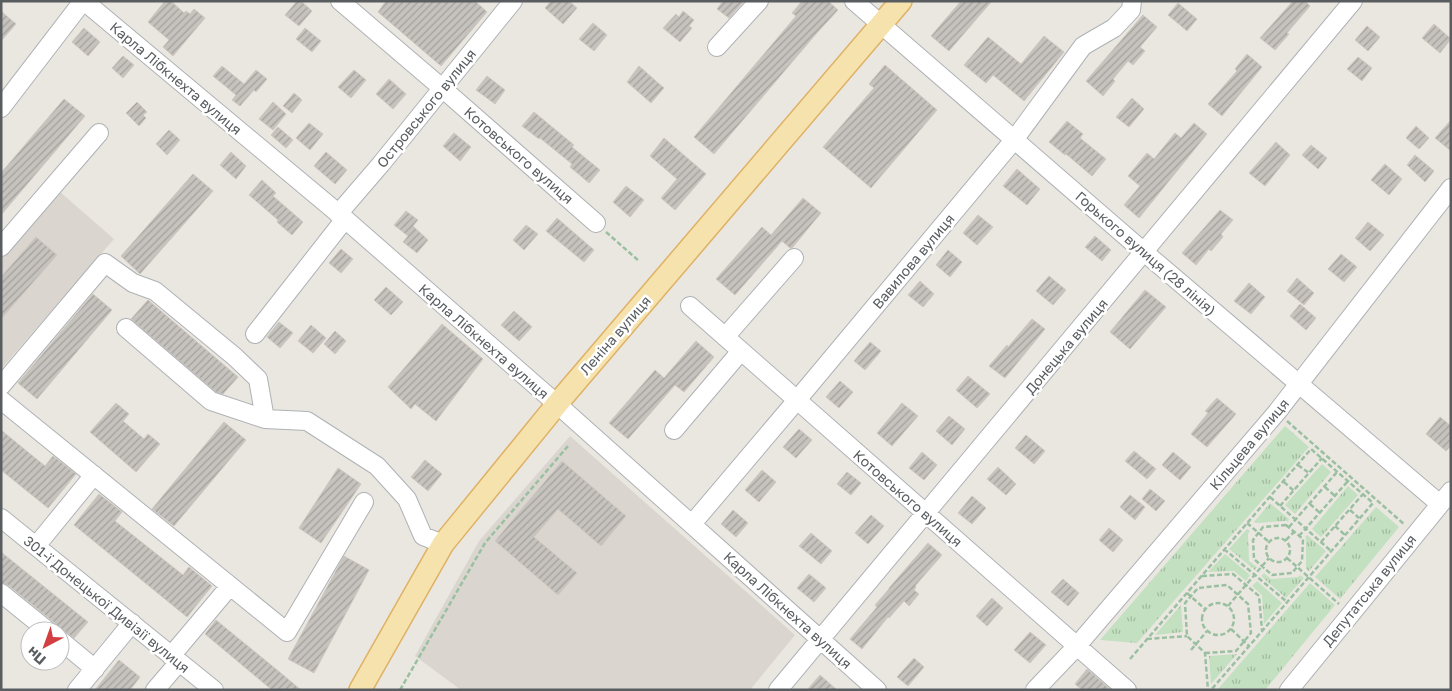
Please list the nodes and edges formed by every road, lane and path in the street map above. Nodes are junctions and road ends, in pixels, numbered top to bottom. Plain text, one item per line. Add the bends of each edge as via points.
1 (84, 1) edge
2 (340, 1) edge
3 (513, 1) edge
4 (758, 1) edge
5 (854, 1) edge
6 (901, 1) edge
7 (1132, 1) edge
8 (1353, 1) edge
9 (880, 25) junction
10 (717, 47) dead end
11 (442, 88) junction
12 (1, 108) edge
13 (99, 134) dead end
14 (1014, 140) junction
15 (1451, 188) edge
16 (341, 216) junction
17 (596, 223) joint
18 (3, 241) edge
19 (1144, 252) junction
20 (794, 258) dead end
21 (639, 261) dead end
22 (690, 306) dead end
23 (126, 328) dead end
24 (255, 334) dead end
25 (725, 337) junction
26 (741, 351) junction
27 (1300, 384) junction
28 (1, 386) edge
29 (1, 400) edge
30 (797, 400) junction
31 (557, 404) junction
32 (1277, 412) junction
33 (265, 419) junction
34 (674, 430) dead end
35 (568, 446) dead end
36 (1322, 458) junction
37 (1298, 464) junction
38 (1337, 472) junction
39 (1309, 473) junction
40 (94, 475) junction
41 (1283, 481) junction
42 (1348, 481) junction
43 (1324, 487) junction
44 (1294, 491) junction
45 (1363, 494) junction
46 (1335, 496) junction
47 (1270, 497) junction
48 (1445, 497) edge
49 (364, 502) dead end
50 (1310, 503) junction
51 (1280, 506) junction
52 (1350, 510) junction
53 (1320, 513) junction
54 (925, 514) junction
55 (1, 518) edge
56 (1359, 518) junction
57 (1296, 520) junction
58 (1247, 523) junction
59 (692, 524) junction
60 (1335, 526) junction
61 (1289, 527) junction
62 (1306, 529) junction
63 (1294, 532) junction
64 (1258, 533) junction
65 (1416, 533) junction
66 (1345, 535) junction
67 (1299, 536) junction
68 (1286, 540) junction
69 (1269, 542) junction
70 (1321, 542) junction
71 (443, 544) junction
72 (36, 546) junction
73 (1224, 549) junction
74 (1331, 551) junction
75 (1270, 558) junction
76 (1287, 558) junction
77 (1262, 567) junction
78 (1297, 567) junction
79 (1255, 575) junction
80 (1202, 576) junction
81 (1309, 577) junction
82 (1247, 585) junction
83 (230, 586) junction
84 (1, 593) edge
85 (1187, 593) junction
86 (1238, 595) junction
87 (1191, 596) junction
88 (1287, 602) junction
89 (1228, 606) junction
90 (1206, 609) junction
91 (1350, 613) junction
92 (36, 621) edge
93 (132, 623) junction
94 (1231, 629) junction
95 (1262, 630) junction
96 (1207, 631) junction
97 (1187, 636) junction
98 (821, 639) junction
99 (1147, 639) junction
100 (1244, 641) junction
101 (1196, 644) junction
102 (1249, 646) junction
103 (1076, 647) junction
104 (70, 649) edge
105 (1191, 650) dead end
106 (1205, 652) junction
107 (175, 659) junction
108 (1130, 659) dead end
109 (94, 669) junction
110 (77, 690) edge
111 (155, 690) edge
112 (214, 690) edge
113 (360, 690) edge
114 (400, 690) edge
115 (778, 690) edge
116 (877, 690) edge
117 (1035, 690) edge
118 (1127, 690) edge
119 (1209, 690) edge
120 (1289, 690) edge

1 - 12 street
1 - 16 street, Карла Лібкнехта вулиця
2 - 11 street, Котовського вулиця
3 - 11 street, Островського вулиця
4 - 10 street
5 - 9 street, Горького вулиця (28 лiнiя)
6 - 9 main road, Леніна вулиця
7 - 14 street, Вавилова вулиця via 1131,10 1114,28 1083,46
8 - 19 street, Донецька вулиця
9 - 14 street, Горького вулиця (28 лiнiя)
9 - 31 main road, Леніна вулиця
11 - 16 street, Островського вулиця
11 - 17 street, Котовського вулиця
13 - 18 street
14 - 19 street, Горького вулиця (28 лiнiя)
14 - 30 street, Вавилова вулиця
15 - 27 street, Кільцева вулиця
16 - 24 street, Островського вулиця
16 - 31 street, Карла Лібкнехта вулиця
17 - 21 path
19 - 27 street, Горького вулиця (28 лiнiя)
19 - 54 street, Донецька вулиця
20 - 25 street
22 - 25 street, Котовського вулиця
23 - 33 street via 211,402
25 - 26 street, Котовського вулиця
26 - 30 street, Котовського вулиця
26 - 34 street
27 - 32 street, Кільцева вулиця
27 - 48 street, Горького вулиця (28 лiнiя)
28 - 33 street via 105,263 133,283 155,291 258,379
29 - 40 street
30 - 54 street, Котовського вулиця
30 - 59 street, Вавилова вулиця
31 - 59 street, Карла Лібкнехта вулиця
31 - 71 main road, Леніна вулиця
32 - 65 path
32 - 103 street, Кільцева вулиця
33 - 71 street via 307,421 377,466 407,499 423,536
35 - 114 path via 485,543
36 - 37 path via 1311,449
36 - 38 path
36 - 39 path
37 - 39 path
37 - 41 path
38 - 42 path
38 - 43 path
39 - 44 path
40 - 72 street
40 - 83 street
41 - 44 path
41 - 47 path
42 - 45 path
42 - 46 path
43 - 46 path
43 - 50 path
44 - 51 path
45 - 52 path
45 - 56 path via 1372,503
46 - 53 path
47 - 51 path
47 - 58 path
48 - 65 street, Депутатська вулиця
49 - 83 street via 287,632
50 - 53 path
50 - 57 path
51 - 57 path
52 - 56 path
52 - 60 path
53 - 62 path
54 - 98 street, Донецька вулиця
54 - 103 street, Котовського вулиця
55 - 72 street, 301-ї Донецької Дивізії вулиця
56 - 66 path
57 - 61 path
57 - 62 path
58 - 64 path
58 - 73 path
59 - 98 street, Карла Лібкнехта вулиця
60 - 66 path
60 - 70 path
61 - 63 path
61 - 64 path via 1264,527
62 - 67 path
62 - 70 path
63 - 67 path
63 - 68 path
64 - 69 path
64 - 77 path via 1253,540 1254,559
65 - 91 street, Депутатська вулиця
66 - 74 path
67 - 78 path via 1303,539 1302,561
68 - 69 path via 1275,538
68 - 76 path via 1290,547
69 - 75 path via 1266,552
70 - 74 path
71 - 113 main road, Леніна вулиця
72 - 93 street, 301-ї Донецької Дивізії вулиця
73 - 79 path
73 - 80 path
74 - 81 path
75 - 76 path via 1280,562
75 - 77 path
76 - 78 path
77 - 78 path via 1272,574 1292,573
77 - 79 path
78 - 81 path
79 - 82 path
79 - 88 path
80 - 82 path via 1233,574
80 - 85 path
81 - 88 path
81 - 91 path
82 - 86 path
82 - 95 path via 1259,596
83 - 107 street
84 - 92 street
85 - 87 path
85 - 99 path
86 - 87 path via 1227,585 1198,588
86 - 89 path
86 - 100 path via 1248,604 1251,633
87 - 90 path
87 - 97 path via 1185,603
88 - 95 path
89 - 90 path via 1214,603
89 - 94 path via 1234,615
90 - 96 path via 1202,622
91 - 120 street, Депутатська вулиця
93 - 107 street, 301-ї Донецької Дивізії вулиця
93 - 109 street
94 - 96 path via 1216,635
94 - 100 path
95 - 102 path
96 - 101 path
97 - 99 path
97 - 101 path
98 - 115 street, Донецька вулиця
98 - 116 street, Карла Лібкнехта вулиця
99 - 108 path
100 - 102 path
100 - 106 path via 1236,650
101 - 105 path
101 - 106 path
102 - 119 path
103 - 117 street, Кільцева вулиця
103 - 118 street, Котовського вулиця
104 - 109 street
106 - 119 path
107 - 111 street
107 - 112 street, 301-ї Донецької Дивізії вулиця
109 - 110 street

